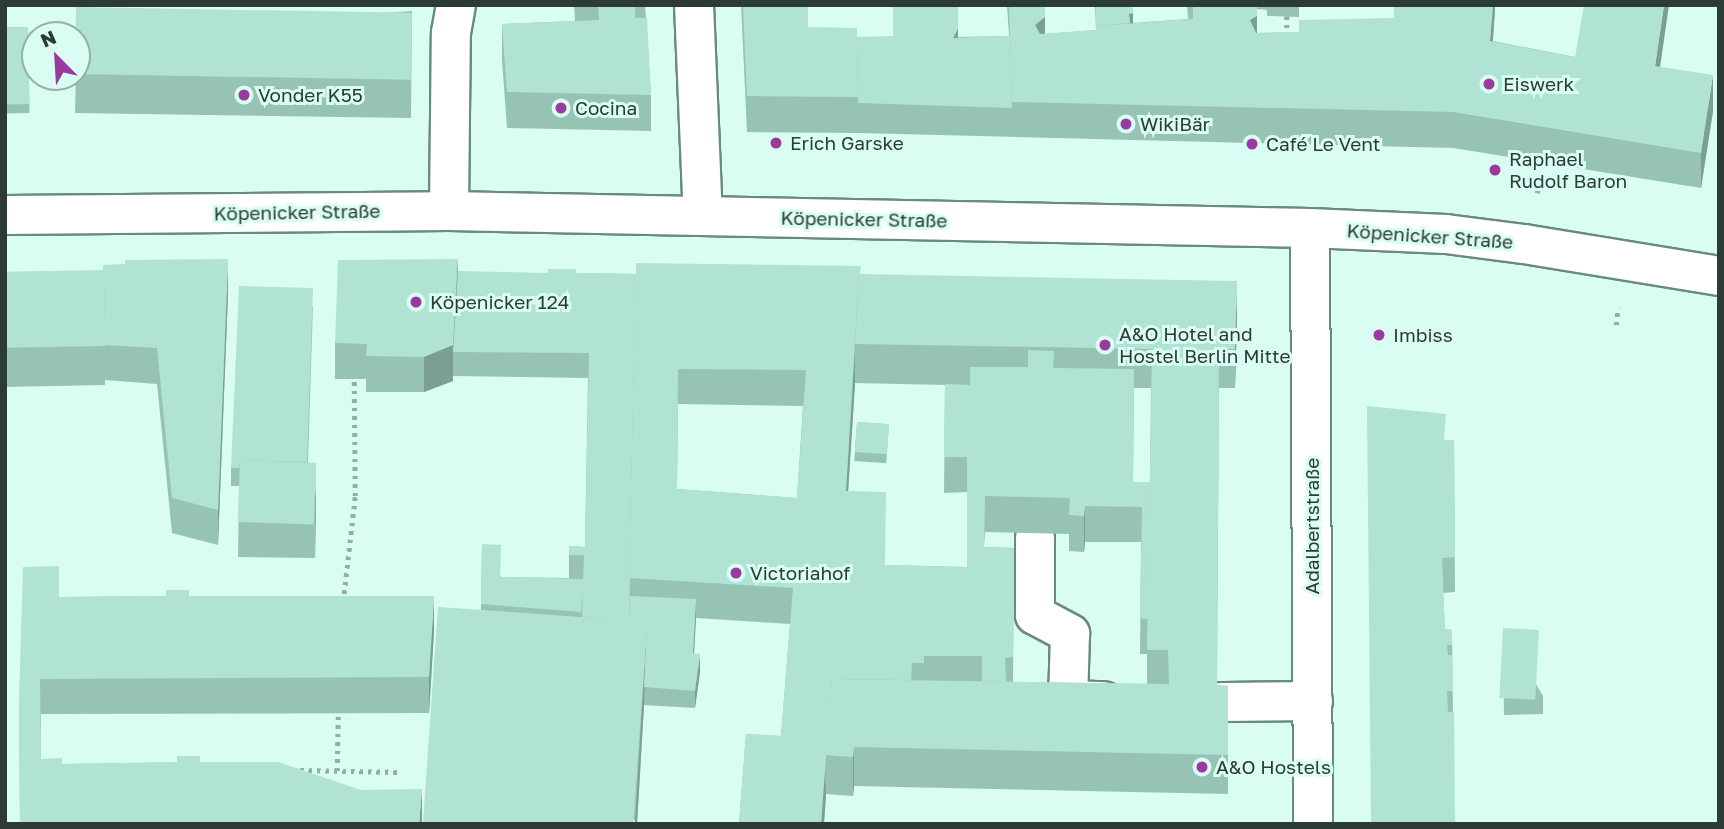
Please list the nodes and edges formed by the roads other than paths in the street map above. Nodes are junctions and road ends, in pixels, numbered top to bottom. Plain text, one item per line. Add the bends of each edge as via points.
1 (456, 5) edge
2 (694, 5) edge
3 (449, 211) junction
4 (5, 215) edge
5 (703, 216) junction
6 (1310, 228) junction
7 (1719, 276) edge
8 (1035, 538) dead end
9 (1312, 701) junction
10 (1138, 702) edge
11 (1221, 702) edge
12 (1313, 824) edge

1 - 3 main road via 451,33
2 - 5 main road
3 - 4 main road, Köpenicker Straße
3 - 5 main road, Köpenicker Straße
5 - 6 main road, Köpenicker Straße
6 - 7 main road, Köpenicker Straße via 1446,234
6 - 9 main road, Adalbertstraße
8 - 10 main road via 1035,615 1070,634 1068,700
9 - 11 main road
9 - 12 main road, Adalbertstraße

